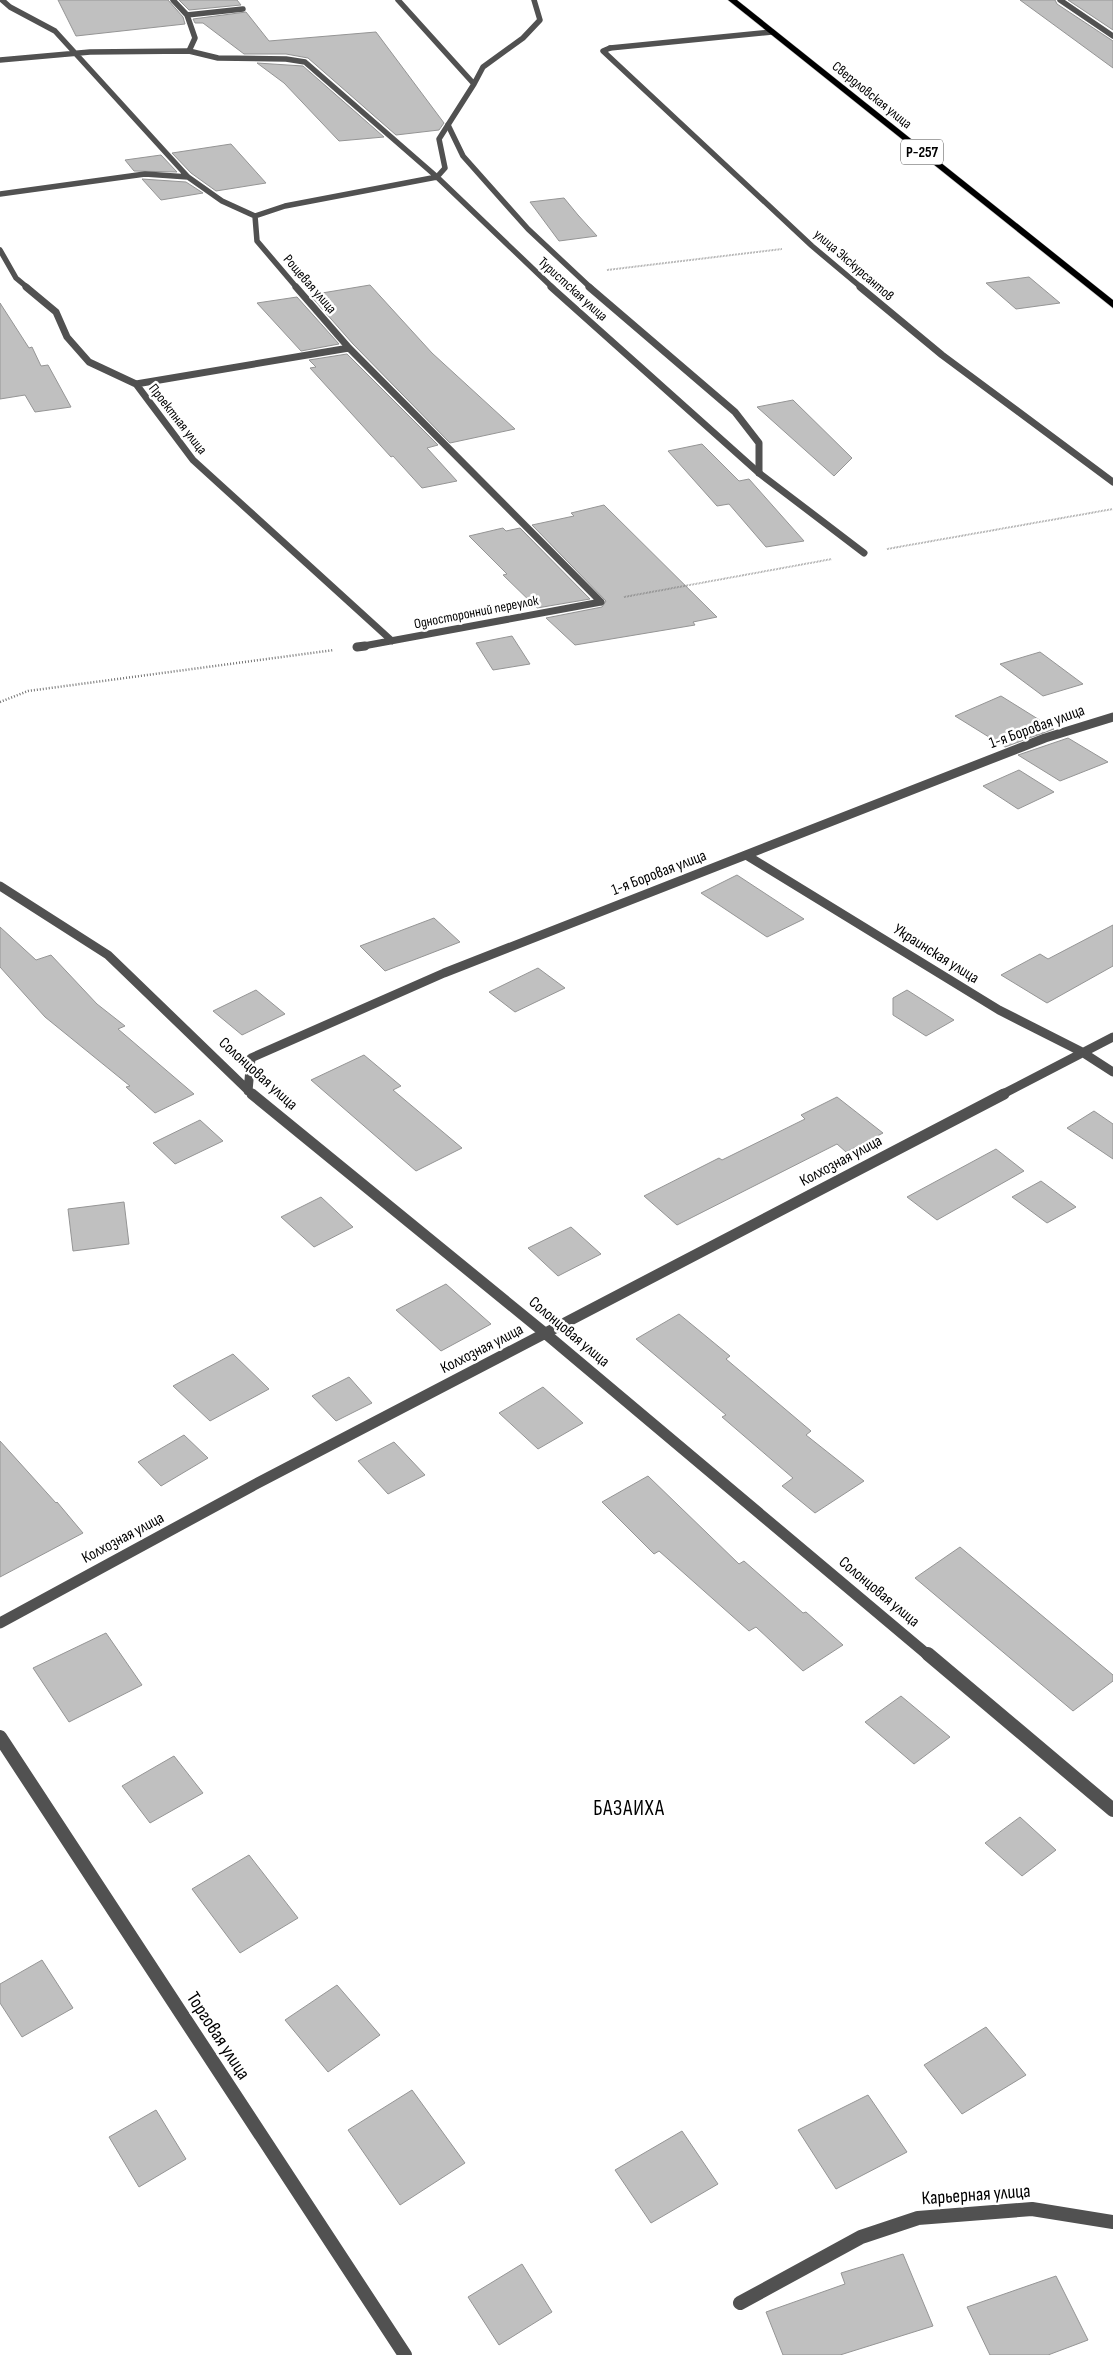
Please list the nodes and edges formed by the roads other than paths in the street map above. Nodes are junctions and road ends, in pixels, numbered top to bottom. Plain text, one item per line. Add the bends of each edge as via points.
1 (2, 0) edge
2 (173, 0) edge
3 (398, 0) edge
4 (534, 0) edge
5 (732, 0) edge
6 (1060, 0) edge
7 (243, 9) dead end
8 (187, 15) junction
9 (772, 32) junction
10 (1113, 36) edge
11 (189, 51) junction
12 (75, 53) junction
13 (0, 60) edge
14 (474, 84) junction
15 (448, 125) junction
16 (437, 176) junction
17 (188, 177) junction
18 (0, 194) edge
19 (255, 216) junction
20 (0, 250) edge
21 (1113, 305) edge
22 (348, 348) junction
23 (136, 384) junction
24 (759, 473) junction
25 (1113, 482) edge
26 (864, 553) dead end
27 (601, 602) joint
28 (392, 641) junction
29 (357, 647) road end
30 (1113, 717) edge
31 (746, 855) junction
32 (0, 886) edge
33 (1113, 1037) edge
34 (1082, 1052) junction
35 (1113, 1072) edge
36 (248, 1090) junction
37 (546, 1334) junction
38 (0, 1623) edge
39 (0, 1737) edge
40 (1113, 1810) edge
41 (1113, 2222) edge
42 (740, 2303) dead end
43 (404, 2355) edge

1 - 12 street via 56,31
2 - 8 street
3 - 14 street
4 - 14 street via 540,20 523,38 494,56 483,67
5 - 9 highway, Свердловская улица / Р-257
6 - 10 street
7 - 8 street
8 - 11 street via 195,38
9 - 21 highway, Свердловская улица / Р-257
9 - 25 street, улица Экскурсантов via 602,51 812,246 942,355
11 - 12 street, Туристская улица
11 - 16 street, Туристская улица via 218,58 305,62
12 - 13 street, Туристская улица
12 - 17 street
14 - 15 street
15 - 16 street via 439,139 445,168
15 - 24 street via 463,156 528,229 735,412 759,444
16 - 19 street via 285,206
16 - 24 street, Туристская улица via 545,281
17 - 18 street via 145,174
17 - 19 street via 222,201
19 - 22 street, Рощевая улица via 257,241
20 - 23 street, Проектная улица via 16,278 56,312 68,338 89,362
22 - 23 street
22 - 27 street, Рощевая улица
23 - 28 street, Проектная улица via 192,460
24 - 26 street, Туристская улица
27 - 28 street, Односторонний переулок
28 - 29 street, Односторонний переулок
30 - 31 street, 1-я Боровая улица via 1045,738
31 - 34 street, Украинская улица via 999,1010
31 - 36 street, 1-я Боровая улица via 444,974 251,1058
32 - 36 street, Солонцовая улица via 108,955
33 - 34 street, Колхозная улица
34 - 35 street, Украинская улица
34 - 37 street, Колхозная улица
36 - 37 street, Солонцовая улица
37 - 38 street, Колхозная улица via 254,1485
37 - 40 street, Солонцовая улица
39 - 43 street, Торговая улица
41 - 42 street, Карьерная улица via 1032,2209 918,2218 861,2237

